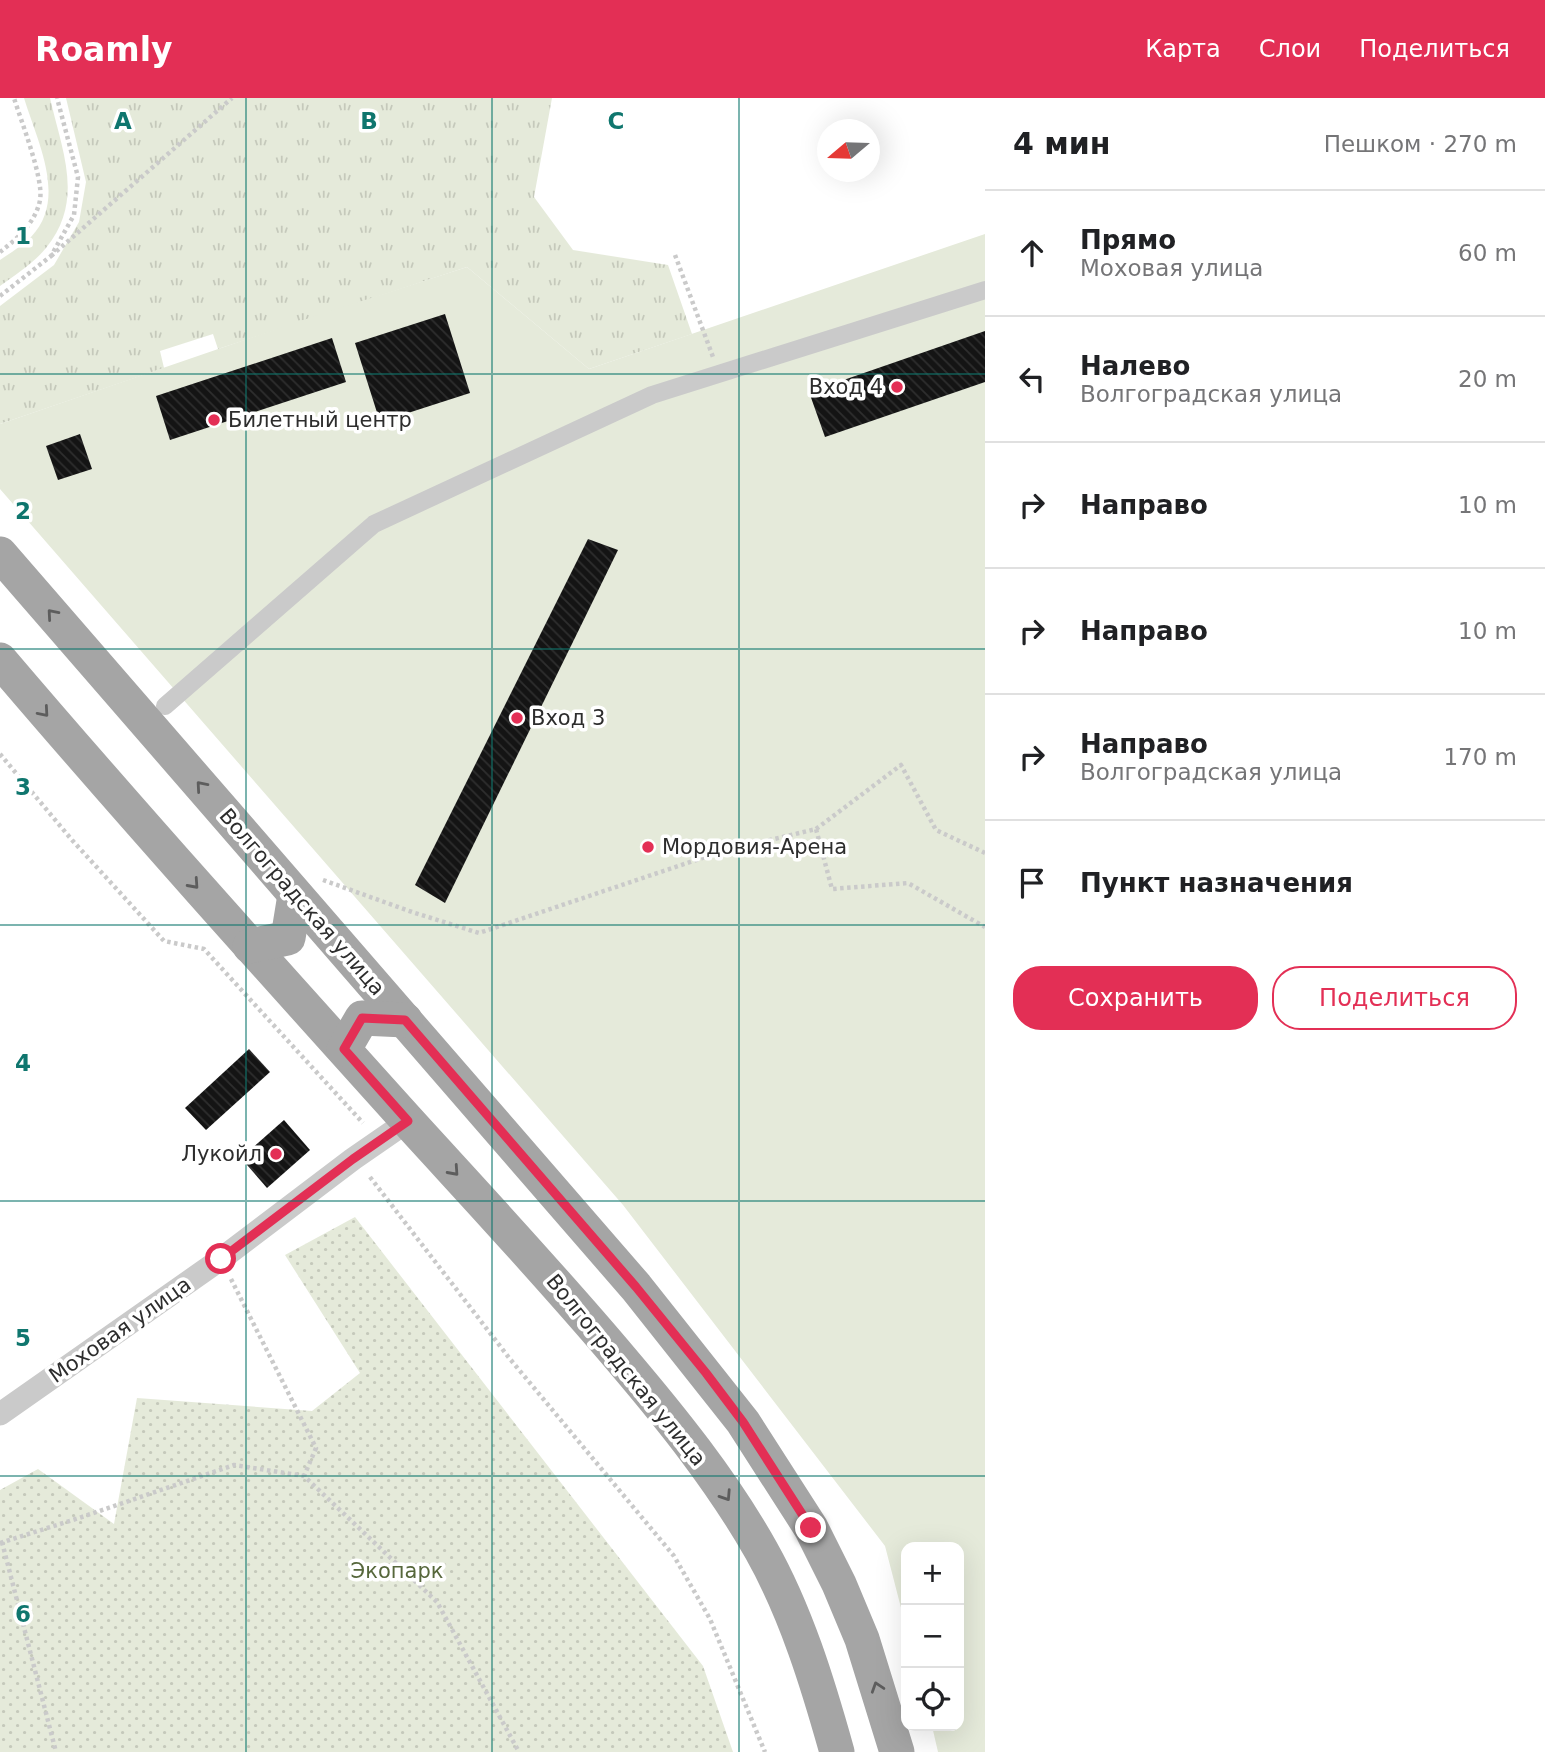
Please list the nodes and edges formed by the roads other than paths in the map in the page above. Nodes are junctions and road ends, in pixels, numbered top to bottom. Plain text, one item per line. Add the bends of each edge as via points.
1 (985, 290) edge
2 (0, 554) edge
3 (0, 660) edge
4 (164, 706) dead end
5 (309, 887) junction
6 (250, 946) junction
7 (405, 1020) junction
8 (344, 1049) junction
9 (408, 1121) junction
10 (0, 1414) edge
11 (837, 1752) edge
12 (897, 1752) edge

1 - 4 street via 652,395 374,524
5 -> 2 main road, Волгоградская улица
3 -> 6 main road, Волгоградская улица
5 - 6 main road via 288,938
5 - 7 main road, Волгоградская улица
6 - 8 main road, Волгоградская улица
7 - 8 main road via 362,1018
12 -> 7 main road, Волгоградская улица via 862,1639 839,1584 811,1528 743,1422 636,1287
8 - 9 main road, Волгоградская улица
9 - 10 street, Моховая улица
9 -> 11 main road, Волгоградская улица via 575,1305 671,1418 717,1482 761,1551 789,1610

